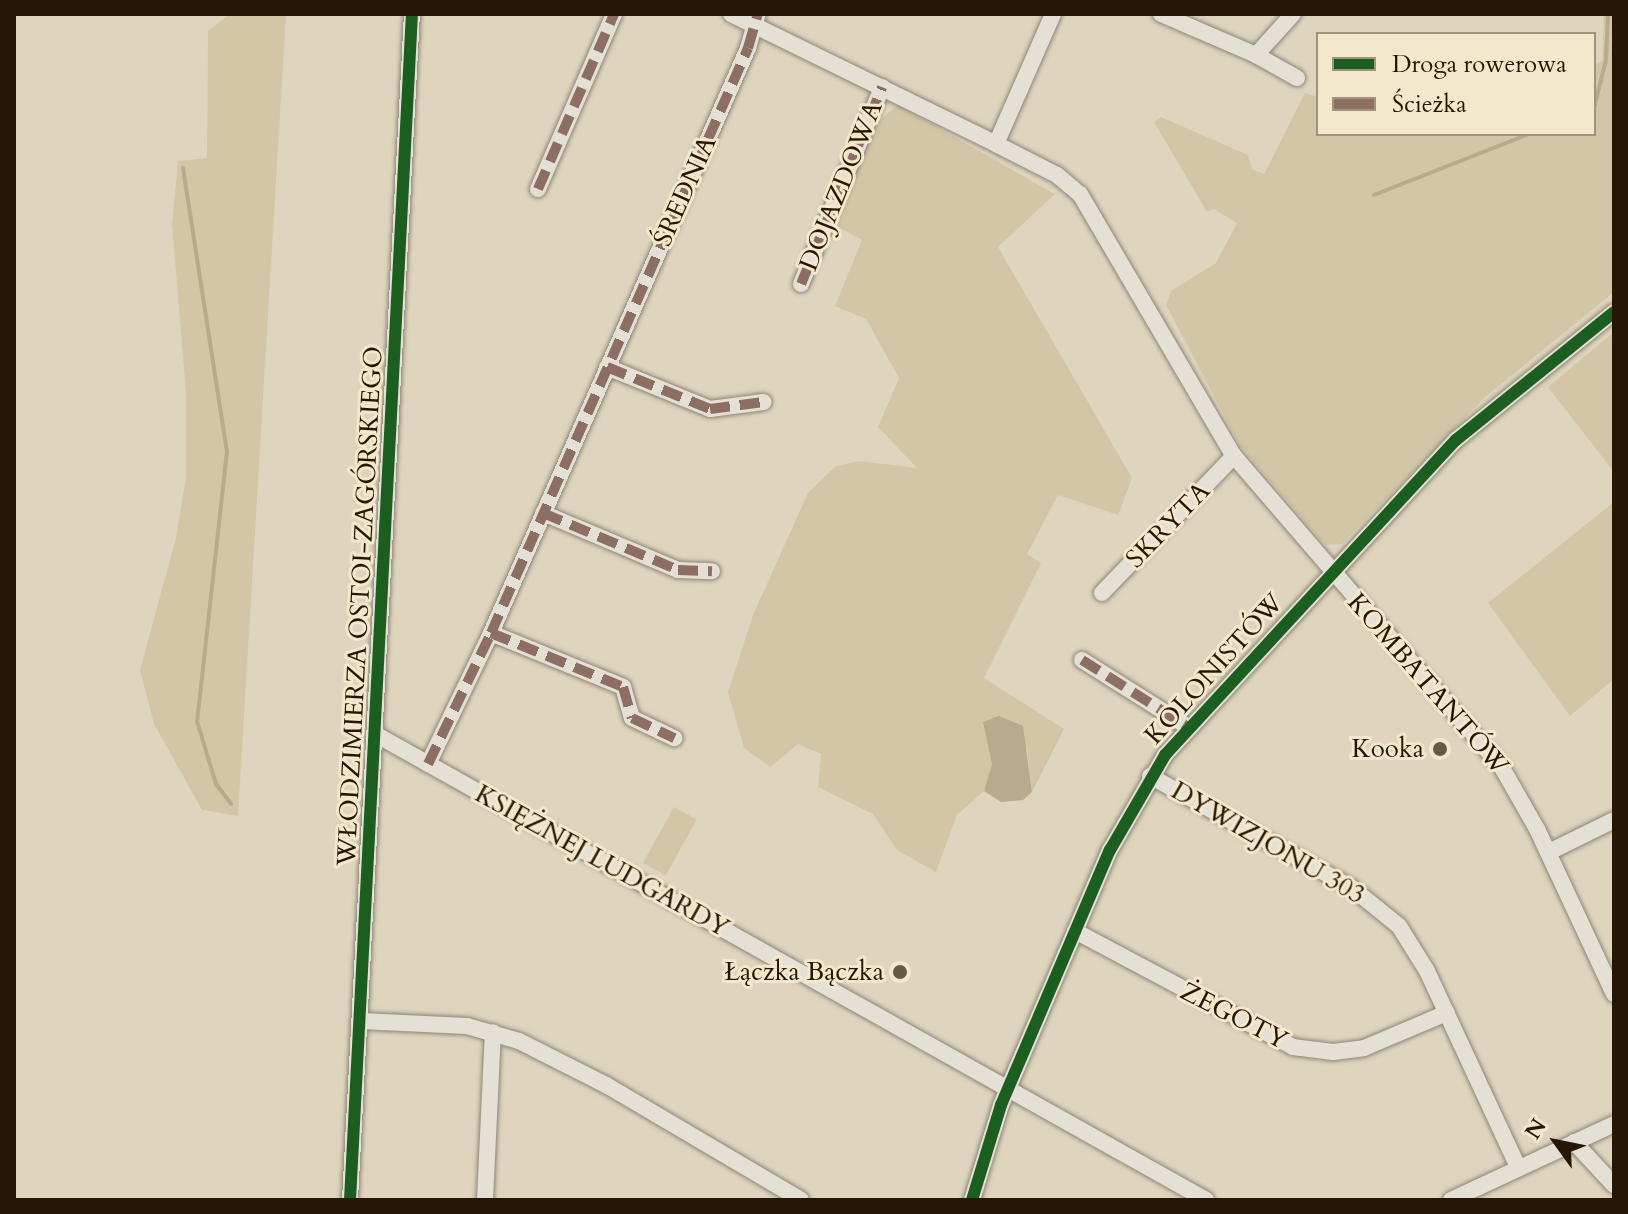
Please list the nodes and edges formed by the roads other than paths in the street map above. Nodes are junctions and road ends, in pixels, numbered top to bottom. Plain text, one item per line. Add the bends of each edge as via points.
1 (412, 14) edge
2 (614, 14) edge
3 (731, 14) edge
4 (1053, 14) edge
5 (1161, 14) edge
6 (1293, 14) edge
7 (756, 19) edge
8 (1256, 55) junction
9 (1297, 78) dead end
10 (882, 87) junction
11 (996, 144) junction
12 (538, 189) dead end
13 (801, 284) dead end
14 (1614, 312) edge
15 (607, 367) junction
16 (764, 402) dead end
17 (1234, 456) junction
18 (543, 513) junction
19 (712, 571) dead end
20 (1332, 572) junction
21 (1102, 593) dead end
22 (491, 633) junction
23 (1082, 660) dead end
24 (1188, 727) junction
25 (375, 734) junction
26 (674, 738) dead end
27 (428, 764) junction
28 (1150, 776) junction
29 (1614, 820) edge
30 (1549, 852) junction
31 (1075, 931) junction
32 (1614, 994) edge
33 (1447, 1013) junction
34 (361, 1021) junction
35 (493, 1032) junction
36 (1007, 1088) junction
37 (1614, 1124) edge
38 (1574, 1142) junction
39 (1518, 1167) junction
40 (1614, 1185) edge
41 (350, 1200) edge
42 (485, 1200) edge
43 (801, 1200) edge
44 (972, 1200) edge
45 (1206, 1200) edge
46 (1451, 1200) edge

1 - 25 street, WŁODZIMIERZA OSTOI-ZAGÓRSKIEGO
2 - 12 street
3 - 7 street, DOJAZDOWA
4 - 11 street
5 - 8 street
6 - 8 street
7 - 10 street, DOJAZDOWA
7 - 15 street, ŚREDNIA
8 - 9 street
10 - 11 street, DOJAZDOWA
10 - 13 street, DOJAZDOWA
11 - 17 street, KOMBATANTÓW via 1057,175 1080,194
14 - 20 street, KOLONISTÓW via 1470,426
15 - 16 street via 710,409
15 - 18 street, ŚREDNIA
17 - 20 street, KOMBATANTÓW
17 - 21 street, SKRYTA
18 - 19 street via 678,570
18 - 22 street, ŚREDNIA
20 - 24 street, KOLONISTÓW
20 - 30 street, KOMBATANTÓW via 1488,748
22 - 26 street via 623,687 632,718
22 - 27 street, ŚREDNIA
23 - 24 street, KOLONISTÓW
24 - 28 street, KOLONISTÓW
25 - 27 street, KSIĘŻNEJ LUDGARDY
25 - 34 street, WŁODZIMIERZA OSTOI-ZAGÓRSKIEGO
27 - 36 street, KSIĘŻNEJ LUDGARDY
28 - 31 street, KOLONISTÓW via 1116,836
28 - 33 street, DYWIZJONU 303 via 1379,907 1408,938
29 - 30 street
30 - 32 street, KOMBATANTÓW
31 - 33 street, ŻEGOTY via 1269,1038 1305,1050 1364,1048
31 - 36 street, KOLONISTÓW
33 - 39 street, DYWIZJONU 303
34 - 35 street
34 - 41 street, WŁODZIMIERZA OSTOI-ZAGÓRSKIEGO
35 - 42 street
35 - 43 street via 606,1085
36 - 44 street, KOLONISTÓW
36 - 45 street, KSIĘŻNEJ LUDGARDY
37 - 38 street
38 - 39 street
38 - 40 street
39 - 46 street

